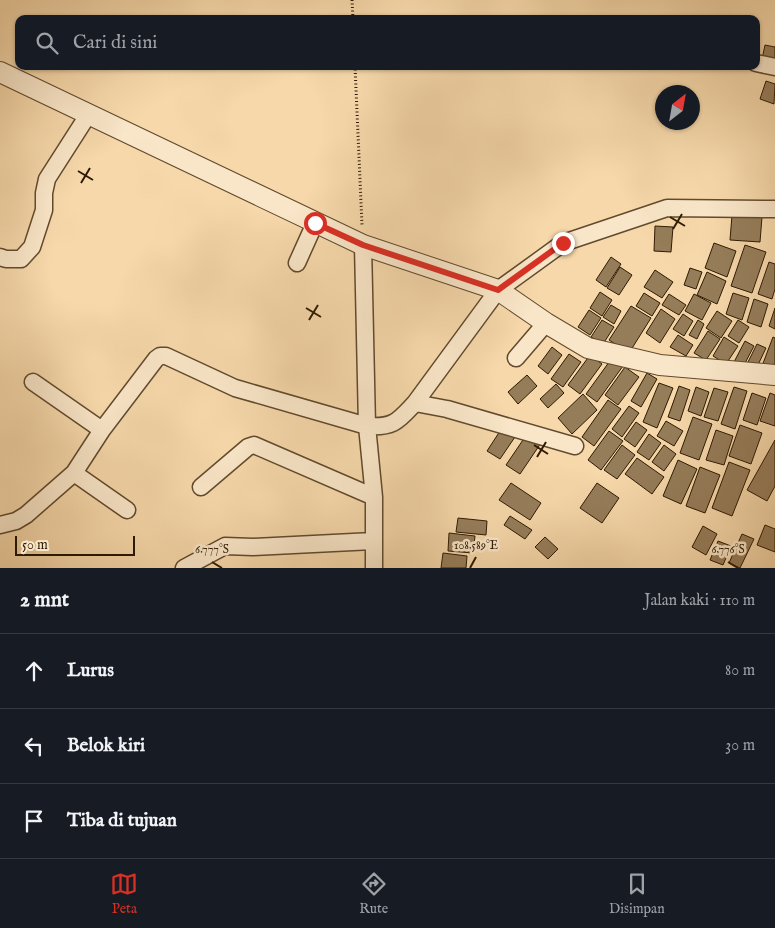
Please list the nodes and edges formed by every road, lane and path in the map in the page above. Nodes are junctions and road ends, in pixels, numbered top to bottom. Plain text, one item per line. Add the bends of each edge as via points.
1 (352, 0) edge
2 (353, 15) edge
3 (760, 64) edge
4 (775, 67) edge
5 (355, 70) edge
6 (0, 72) edge
7 (88, 115) junction
8 (775, 209) edge
9 (315, 223) junction
10 (363, 245) junction
11 (0, 257) edge
12 (297, 263) dead end
13 (498, 290) junction
14 (546, 323) junction
15 (516, 358) dead end
16 (775, 375) edge
17 (33, 382) dead end
18 (415, 403) junction
19 (367, 426) junction
20 (102, 430) junction
21 (575, 446) dead end
22 (74, 473) junction
23 (201, 486) dead end
24 (374, 497) junction
25 (127, 510) dead end
26 (0, 525) edge
27 (373, 540) junction
28 (184, 568) edge
29 (374, 568) edge

1 - 2 path
3 - 4 street
5 - 10 path
6 - 7 street
7 - 9 street
7 - 11 street via 47,179 44,210 32,247 21,259
8 - 13 street via 667,208 563,243
9 - 10 street
9 - 12 street
10 - 13 street
10 - 19 street
13 - 14 street
13 - 18 street
14 - 15 street
14 - 16 street via 588,348 660,365
17 - 20 street
18 - 19 street via 399,421 383,427
18 - 21 street via 447,409
19 - 20 street via 235,388 160,356
19 - 24 street
20 - 22 street
22 - 25 street
22 - 26 street via 26,515
23 - 24 street via 254,445
24 - 27 street
27 - 28 street via 225,546
27 - 29 street

